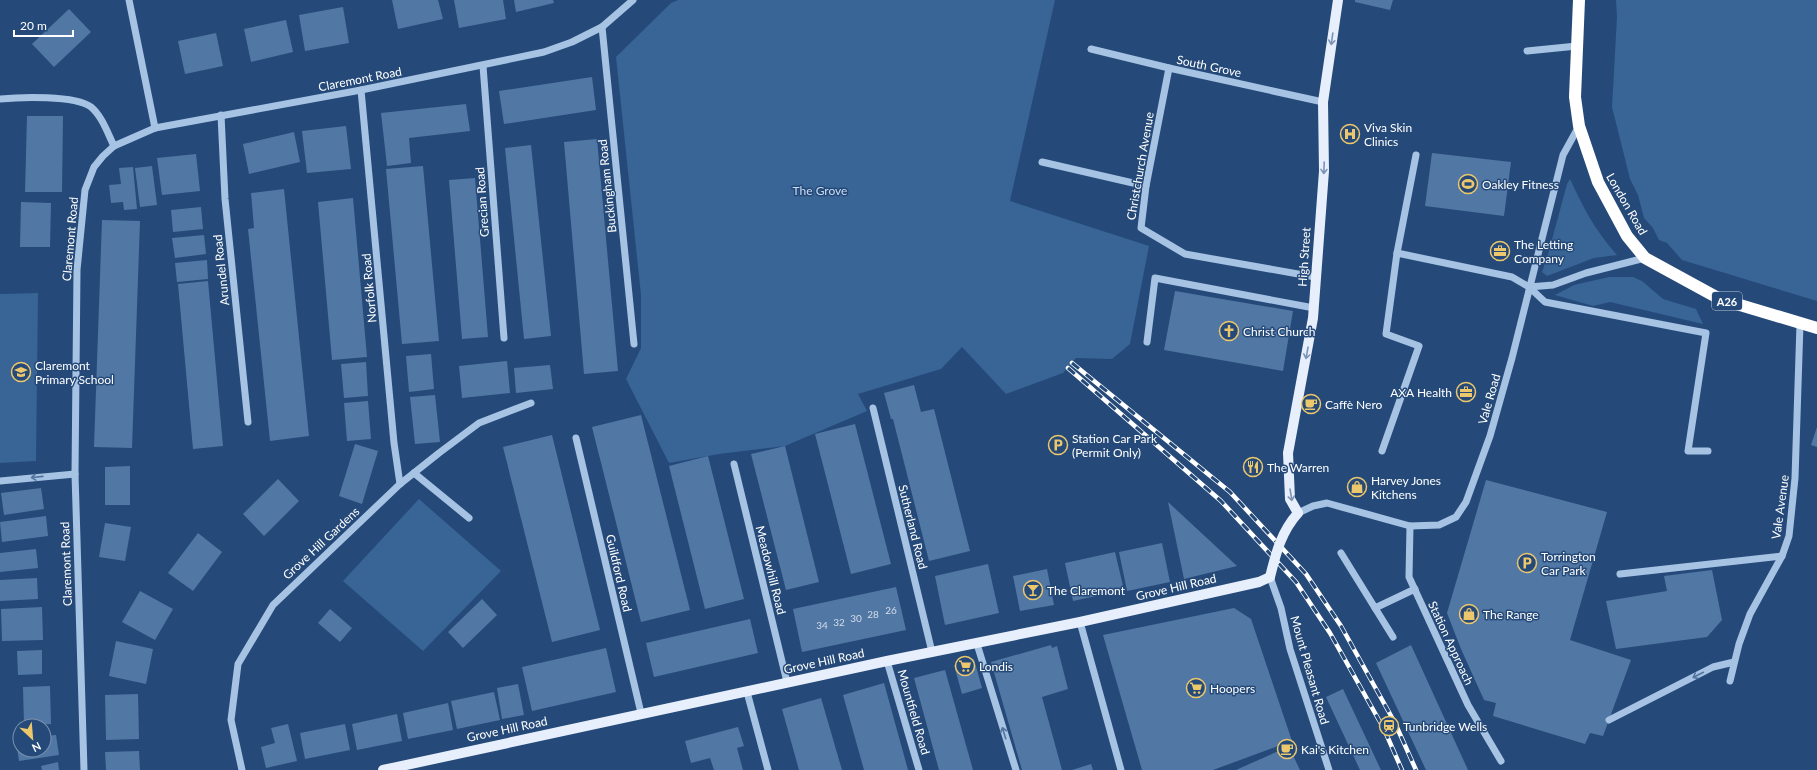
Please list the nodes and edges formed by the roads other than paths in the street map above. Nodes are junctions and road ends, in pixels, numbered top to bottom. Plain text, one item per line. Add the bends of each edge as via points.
1 (128, 0) edge
2 (633, 0) edge
3 (1338, 0) edge
4 (1579, 0) edge
5 (602, 27) junction
6 (1577, 46) junction
7 (1091, 49) dead end
8 (1527, 51) dead end
9 (483, 66) junction
10 (1169, 68) junction
11 (361, 90) junction
12 (0, 100) edge
13 (1323, 102) junction
14 (221, 115) junction
15 (1579, 126) junction
16 (155, 128) junction
17 (114, 146) junction
18 (1416, 155) dead end
19 (1042, 162) dead end
20 (1146, 186) junction
21 (1397, 253) junction
22 (1644, 258) junction
23 (1315, 277) junction
24 (1529, 287) junction
25 (1314, 308) junction
26 (1800, 324) junction
27 (1817, 328) edge
28 (504, 338) dead end
29 (1147, 342) dead end
30 (634, 344) dead end
31 (531, 403) dead end
32 (873, 408) dead end
33 (248, 422) dead end
34 (576, 438) dead end
35 (1708, 450) dead end
36 (1382, 451) dead end
37 (734, 464) dead end
38 (414, 473) junction
39 (75, 474) junction
40 (0, 481) edge
41 (400, 484) junction
42 (1298, 513) junction
43 (469, 518) dead end
44 (1410, 526) junction
45 (1341, 553) dead end
46 (1782, 556) junction
47 (1620, 574) dead end
48 (1270, 577) junction
49 (1415, 589) junction
50 (1375, 608) junction
51 (1080, 622) junction
52 (1393, 637) dead end
53 (977, 644) junction
54 (932, 652) junction
55 (887, 660) junction
56 (1734, 662) junction
57 (1730, 681) dead end
58 (787, 682) junction
59 (746, 692) junction
60 (641, 713) junction
61 (1609, 720) dead end
62 (1501, 761) dead end
63 (84, 770) edge
64 (242, 770) edge
65 (383, 770) edge
66 (768, 770) edge
67 (919, 770) edge
68 (1016, 770) edge
69 (1120, 770) edge
70 (1329, 770) edge

1 - 16 street
2 - 5 street, Claremont Road
3 -> 13 main road, High Street
4 - 6 highway, London Road / A26
5 - 9 street, Claremont Road via 544,52
5 - 30 street, Buckingham Road
6 - 8 street
6 - 15 highway, London Road / A26 via 1575,97
7 - 10 street, South Grove
9 - 11 street, Claremont Road
9 - 28 street, Grecian Road
10 - 13 street, South Grove
10 - 20 street, Christchurch Avenue
11 - 14 street, Claremont Road
11 - 41 street, Norfolk Road
12 - 17 street via 49,98 83,103 97,113
13 -> 23 main road, High Street via 1324,171
14 - 16 street, Claremont Road
14 - 33 street, Arundel Road via 226,199
15 - 22 highway, London Road / A26 via 1598,182 1627,236
15 - 24 street, Vale Road via 1563,155
16 - 17 street, Claremont Road
17 - 39 street, Claremont Road via 94,167 85,190 81,217 77,270
18 - 21 street
19 - 20 street
20 - 23 street, Christchurch Avenue via 1140,228 1184,254
21 - 24 street via 1512,277
21 - 36 street via 1386,334 1419,346
22 - 24 street via 1586,273 1553,286
22 - 26 highway, London Road / A26 via 1720,299
23 - 25 main road, High Street
24 - 35 street via 1545,302 1706,333 1688,451
24 - 44 street, Vale Road via 1490,436 1466,502 1456,517 1440,525
25 - 29 street via 1155,278
25 -> 42 main road, High Street via 1288,453 1290,499
26 - 27 highway, London Road / A26
26 - 46 street, Vale Avenue via 1795,478 1789,536
31 - 38 street, Grove Hill Gardens via 479,423
32 - 54 street, Sutherland Road
34 - 60 street, Guildford Road
37 - 58 street, Meadowhill Road
38 - 41 street, Grove Hill Gardens
38 - 43 street
39 -> 40 street
39 - 63 street, Claremont Road
41 - 64 street, Grove Hill Gardens via 273,605 238,664 231,720
42 - 44 street, Vale Road via 1327,503
42 - 48 main road, bridge via 1287,526
44 - 49 street, Station Approach via 1409,576
45 - 50 street
46 - 47 street
46 - 56 street, Vale Avenue via 1750,614
48 - 51 main road, Grove Hill Road via 1259,582
48 - 70 street, Mount Pleasant Road
49 - 50 street
49 - 62 street, Station Approach via 1468,705
50 - 52 street
51 - 53 main road, Grove Hill Road
51 - 69 street
53 - 54 main road, Grove Hill Road
68 -> 53 street
54 - 55 main road, Grove Hill Road
55 - 58 main road, Grove Hill Road
55 - 67 street, Mountfield Road
56 - 57 street, Vale Avenue
56 -> 61 street via 1713,667
58 - 59 main road, Grove Hill Road
59 - 60 main road, Grove Hill Road
59 - 66 street
60 - 65 main road, Grove Hill Road

